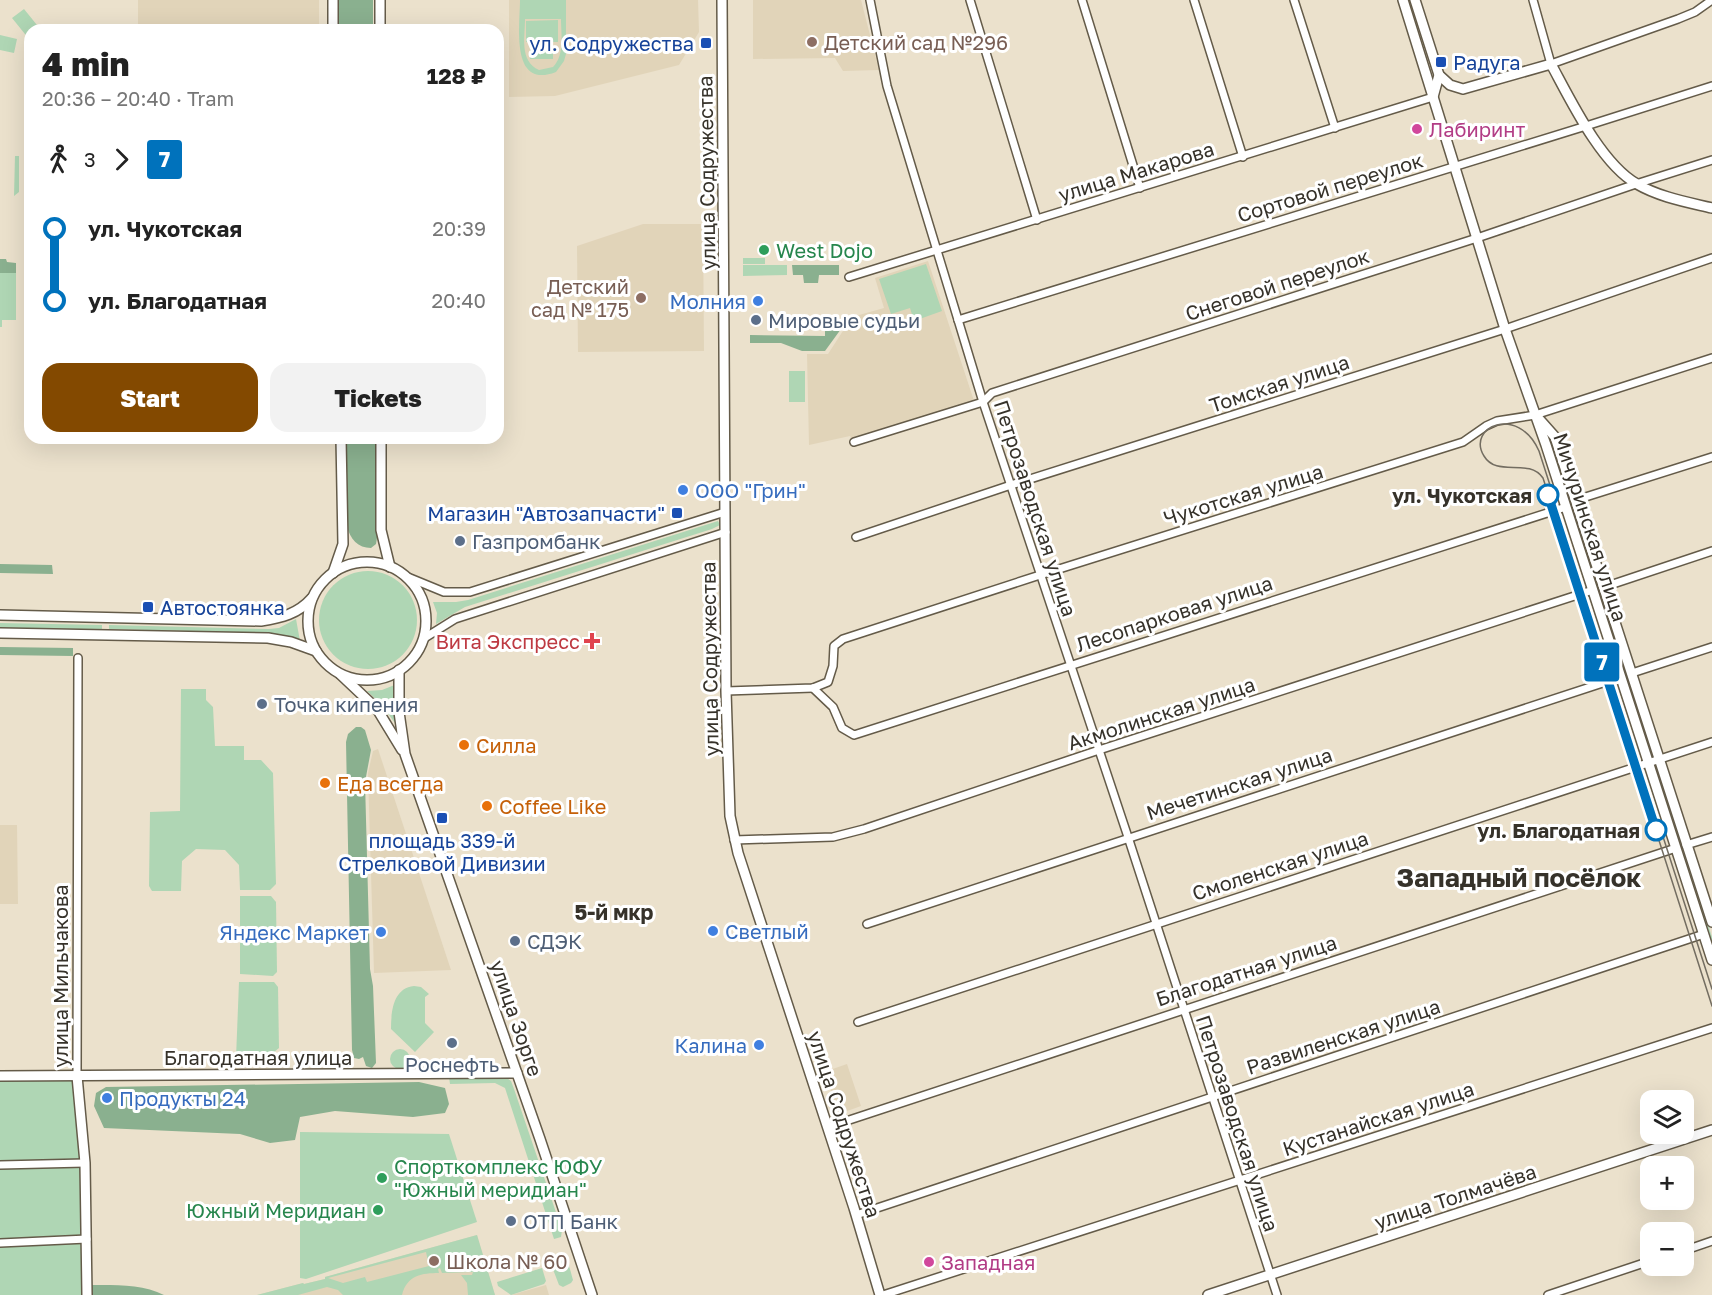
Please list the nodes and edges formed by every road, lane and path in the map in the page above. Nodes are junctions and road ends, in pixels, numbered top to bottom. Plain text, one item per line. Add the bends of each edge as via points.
1 (333, 0) edge
2 (380, 0) edge
3 (722, 0) edge
4 (870, 0) edge
5 (970, 0) edge
6 (1082, 0) edge
7 (1194, 0) edge
8 (1294, 0) edge
9 (1402, 0) edge
10 (1416, 0) edge
11 (1533, 0) edge
12 (1712, 0) edge
13 (333, 24) edge
14 (380, 24) edge
15 (1551, 63) junction
16 (1439, 75) junction
17 (1712, 86) edge
18 (1433, 97) junction
19 (1586, 126) junction
20 (1335, 128) junction
21 (1243, 157) junction
22 (1712, 160) edge
23 (1454, 166) junction
24 (1636, 184) junction
25 (1140, 188) junction
26 (1712, 208) edge
27 (1037, 220) junction
28 (1476, 238) junction
29 (936, 249) junction
30 (1712, 258) edge
31 (849, 277) dead end
32 (958, 320) junction
33 (1505, 329) junction
34 (1712, 358) edge
35 (983, 402) junction
36 (1535, 415) junction
37 (855, 442) dead end
38 (341, 444) edge
39 (381, 444) edge
40 (1712, 457) edge
41 (1011, 485) junction
42 (1576, 500) junction
43 (1566, 507) junction
44 (725, 512) junction
45 (726, 532) junction
46 (856, 537) dead end
47 (1712, 551) edge
48 (390, 567) junction
49 (333, 573) junction
50 (1040, 575) junction
51 (405, 576) junction
52 (1604, 587) junction
53 (1593, 590) junction
54 (312, 598) junction
55 (0, 615) edge
56 (0, 633) edge
57 (423, 639) junction
58 (1712, 647) edge
59 (316, 651) junction
60 (78, 657) dead end
61 (1070, 665) junction
62 (399, 670) junction
63 (340, 673) junction
64 (1632, 673) junction
65 (1621, 677) junction
66 (813, 688) junction
67 (726, 691) junction
68 (1712, 742) edge
69 (1099, 750) junction
70 (405, 754) junction
71 (1659, 759) junction
72 (1648, 763) junction
73 (1128, 837) junction
74 (1712, 837) edge
75 (734, 840) junction
76 (1686, 845) junction
77 (1676, 848) junction
78 (1712, 922) edge
79 (1156, 923) junction
80 (867, 924) dead end
81 (1704, 934) junction
82 (1712, 960) edge
83 (1184, 1010) junction
84 (858, 1022) dead end
85 (1712, 1028) edge
86 (517, 1073) junction
87 (0, 1076) edge
88 (77, 1076) junction
89 (1212, 1096) junction
90 (828, 1127) junction
91 (1712, 1130) edge
92 (85, 1163) junction
93 (0, 1165) edge
94 (1240, 1180) junction
95 (856, 1215) junction
96 (87, 1239) junction
97 (1712, 1241) edge
98 (0, 1243) edge
99 (1694, 1247) edge
100 (1640, 1265) edge
101 (1270, 1275) junction
102 (87, 1295) edge
103 (592, 1295) edge
104 (881, 1295) edge
105 (1208, 1295) edge
106 (1277, 1295) edge
107 (1548, 1295) edge

1 - 13 main road
2 - 14 main road
3 - 44 main road, улица Содружества
4 - 29 street, Петрозаводская улица via 887,86
5 - 27 street
6 - 25 street
7 - 21 street
8 - 20 street
9 - 18 main road, Мичуринская улица
10 - 16 main road
11 - 15 street
12 - 15 street via 1678,19
15 - 16 main road via 1463,89 1450,85
15 - 19 main road
16 - 18 main road
17 - 19 street, Сортовой переулок
18 - 20 street, улица Макарова
18 - 23 main road, Мичуринская улица
19 - 23 street, Сортовой переулок
19 - 24 main road via 1608,158
20 - 21 street, улица Макарова
21 - 25 street, улица Макарова
22 - 24 street, Снеговой переулок
23 - 28 main road, Мичуринская улица
23 - 32 street, Сортовой переулок
24 - 26 main road
24 - 28 street, Снеговой переулок
25 - 27 street, улица Макарова
27 - 29 street, улица Макарова
28 - 33 main road, Мичуринская улица
28 - 35 street, Снеговой переулок via 992,393
29 - 31 street, улица Макарова
29 - 32 street, Петрозаводская улица
30 - 33 street, Томская улица
32 - 35 street, Петрозаводская улица
33 - 36 main road, Мичуринская улица
33 - 41 street, Томская улица
34 - 36 street, Чукотская улица
35 - 37 street, Снеговой переулок
35 - 41 street, Петрозаводская улица
36 - 42 main road, Мичуринская улица via 1555,437
36 - 43 main road, Мичуринская улица
36 - 50 street, Чукотская улица via 1497,421 1463,442
38 - 49 main road via 343,544
39 - 48 main road via 381,530
40 - 42 street
41 - 46 street, Томская улица
41 - 50 street, Петрозаводская улица
42 - 52 main road, Мичуринская улица
43 - 53 main road, Мичуринская улица
43 - 61 street, Лесопарковая улица
44 - 45 main road, улица Содружества
44 - 51 street via 470,592 444,591
45 - 57 street via 455,619
45 - 67 main road, улица Содружества
47 - 52 street
48 - 49 main road via 361,562
48 - 51 main road
49 - 54 main road
50 - 61 street, Петрозаводская улица
50 - 66 street, Чукотская улица via 843,639 834,646 828,682
51 - 57 main road via 424,605
52 - 64 main road, Мичуринская улица
53 - 65 main road, Мичуринская улица
53 - 69 street, Акмолинская улица
54 - 55 main road via 285,617 261,621
54 - 59 main road via 309,634
56 - 59 main road via 268,638
57 - 62 main road via 413,657
58 - 64 street
59 - 63 main road
60 - 88 street, улица Мильчакова
61 - 66 street, Лесопарковая улица via 854,735 842,728 833,707
61 - 69 street, Петрозаводская улица
62 - 63 main road via 380,678 359,679
62 - 70 main road, улица Зорге
63 - 70 main road, улица Зорге via 377,709
64 - 71 main road, Мичуринская улица
65 - 72 main road, Мичуринская улица
65 - 73 street, Мечетинская улица
66 - 67 street
67 - 75 main road, улица Содружества
68 - 71 street, Смоленская улица
69 - 73 street, Петрозаводская улица
69 - 75 street, Акмолинская улица via 833,837
70 - 86 main road, улица Зорге
71 - 72 street, Смоленская улица
71 - 76 main road, Мичуринская улица
72 - 77 main road, Мичуринская улица
72 - 79 street, Смоленская улица
73 - 79 street, Петрозаводская улица
73 - 80 street, Мечетинская улица
74 - 76 street
75 - 90 main road, улица Содружества
76 - 78 main road, Мичуринская улица
77 - 81 main road, Мичуринская улица
77 - 83 street, Благодатная улица
79 - 83 street, Петрозаводская улица
79 - 84 street, Смоленская улица
81 - 82 main road, Мичуринская улица
81 - 89 street, Развиленская улица
83 - 89 street, Петрозаводская улица
83 - 90 street, Благодатная улица
85 - 94 street, Кустанайская улица
86 - 88 main road, Благодатная улица
86 - 103 main road, улица Зорге
87 - 88 main road, Благодатная улица
88 - 92 main road, улица Мильчакова
89 - 94 street, Петрозаводская улица
89 - 95 street, Развиленская улица
90 - 95 main road, улица Содружества
91 - 101 main road, улица Толмачёва
92 - 93 street
92 - 96 main road, улица Мильчакова
94 - 101 street, Петрозаводская улица
94 - 104 street, Кустанайская улица
95 - 104 main road, улица Содружества
96 - 98 street
96 - 102 main road, улица Мильчакова
97 - 99 street
100 - 107 street
101 - 105 main road, улица Толмачёва
101 - 106 street, Петрозаводская улица

